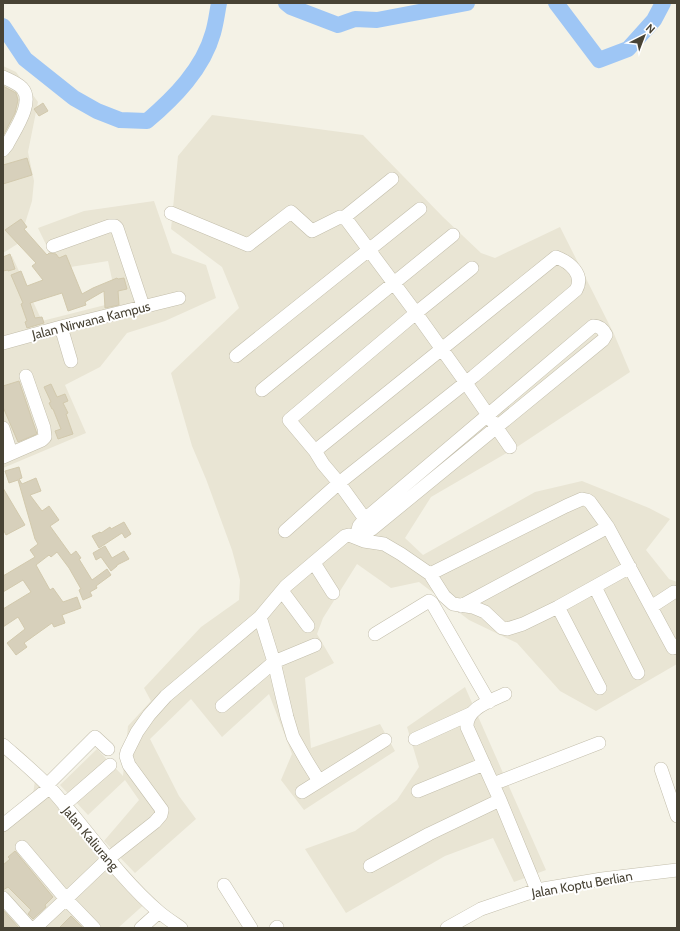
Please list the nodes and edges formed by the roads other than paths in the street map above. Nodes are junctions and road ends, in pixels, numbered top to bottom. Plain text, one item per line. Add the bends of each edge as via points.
1 (3, 77) edge
2 (8, 130) edge
3 (3, 150) edge
4 (392, 179) dead end
5 (420, 209) dead end
6 (171, 212) dead end
7 (346, 219) junction
8 (453, 235) dead end
9 (53, 246) dead end
10 (369, 249) junction
11 (472, 268) dead end
12 (394, 282) junction
13 (179, 298) dead end
14 (143, 306) junction
15 (416, 313) junction
16 (61, 327) junction
17 (3, 343) edge
18 (440, 349) junction
19 (236, 356) dead end
20 (71, 361) dead end
21 (26, 376) dead end
22 (466, 382) junction
23 (262, 390) dead end
24 (488, 415) junction
25 (497, 427) junction
26 (3, 428) edge
27 (510, 447) dead end
28 (315, 451) junction
29 (7, 455) edge
30 (339, 484) junction
31 (365, 519) junction
32 (608, 527) junction
33 (285, 531) dead end
34 (356, 537) junction
35 (314, 563) junction
36 (630, 567) junction
37 (430, 574) junction
38 (595, 587) junction
39 (282, 590) junction
40 (674, 592) dead end
41 (333, 593) dead end
42 (461, 606) junction
43 (558, 607) junction
44 (651, 607) junction
45 (260, 617) junction
46 (308, 626) dead end
47 (374, 634) dead end
48 (315, 644) dead end
49 (677, 645) edge
50 (274, 662) junction
51 (638, 673) dead end
52 (600, 688) dead end
53 (505, 694) dead end
54 (489, 702) junction
55 (222, 706) dead end
56 (470, 714) junction
57 (414, 739) dead end
58 (385, 740) dead end
59 (599, 743) dead end
60 (3, 745) edge
61 (108, 749) dead end
62 (110, 764) dead end
63 (484, 764) junction
64 (661, 769) dead end
65 (320, 781) junction
66 (493, 784) junction
67 (48, 786) junction
68 (418, 791) dead end
69 (302, 792) dead end
70 (500, 800) junction
71 (64, 805) junction
72 (677, 816) edge
73 (3, 825) edge
74 (22, 847) dead end
75 (108, 859) junction
76 (370, 866) dead end
77 (677, 870) edge
78 (224, 885) dead end
79 (537, 890) junction
80 (3, 898) edge
81 (66, 899) junction
82 (159, 912) junction
83 (30, 928) edge
84 (35, 928) edge
85 (94, 928) edge
86 (141, 928) edge
87 (181, 928) edge
88 (251, 928) edge
89 (446, 928) edge

1 - 2 street via 21,88 26,95 25,109
2 - 3 street
4 - 7 street via 346,216
5 - 10 street
6 - 7 street via 248,244 291,212 312,231 340,217
7 - 10 street
8 - 12 street
9 - 14 street via 114,226
10 - 12 street
10 - 19 street
11 - 15 street
12 - 15 street
12 - 23 street
13 - 14 street, Jalan Nirwana Kampus
14 - 16 street, Jalan Nirwana Kampus
15 - 18 street
15 - 28 street via 289,420
16 - 17 street, Jalan Nirwana Kampus
16 - 20 street
18 - 22 street
18 - 22 street via 556,258 565,260 574,268 579,279 576,290
18 - 28 street
21 - 29 street via 45,437
22 - 24 street
22 - 30 street
24 - 25 street
24 - 25 street via 593,326 603,330 606,335 603,340
24 - 31 street
25 - 27 street
25 - 34 street via 372,529
26 - 29 street
28 - 30 street
30 - 31 street
30 - 33 street
31 - 34 street via 359,526
32 - 36 street
32 - 37 street via 590,502 582,499
32 - 42 street
34 - 35 street via 345,536
34 - 37 street via 384,544
35 - 39 street
35 - 41 street
36 - 38 street
36 - 44 street
37 - 42 street via 444,596 453,604
38 - 43 street
38 - 51 street
39 - 45 street
39 - 46 street
40 - 44 street
42 - 43 street via 473,606 485,612 502,628 507,629
43 - 52 street
44 - 49 street via 673,648
45 - 50 street
45 - 75 street via 166,696 137,732 127,752 127,761 162,813 155,822
47 - 54 street via 429,601
48 - 50 street
50 - 55 street
50 - 65 street via 293,738
53 - 54 street
54 - 56 street
56 - 57 street
56 - 63 street via 466,723 468,733
58 - 65 street
59 - 66 street
60 - 67 street, Jalan Kaliurang
61 - 67 street via 95,737
62 - 71 street
63 - 66 street
63 - 68 street
64 - 72 street
65 - 69 street
66 - 70 street
67 - 71 street, Jalan Kaliurang
67 - 73 street
70 - 76 street
70 - 79 street
71 - 75 street, Jalan Kaliurang
74 - 81 street
75 - 81 street
75 - 82 street, Jalan Kaliurang
77 - 79 street, Jalan Koptu Berlian
78 - 88 street
79 - 89 street, Jalan Koptu Berlian via 481,909
80 - 83 street
81 - 84 street
81 - 85 street
82 - 86 street
82 - 87 street, Jalan Kaliurang

